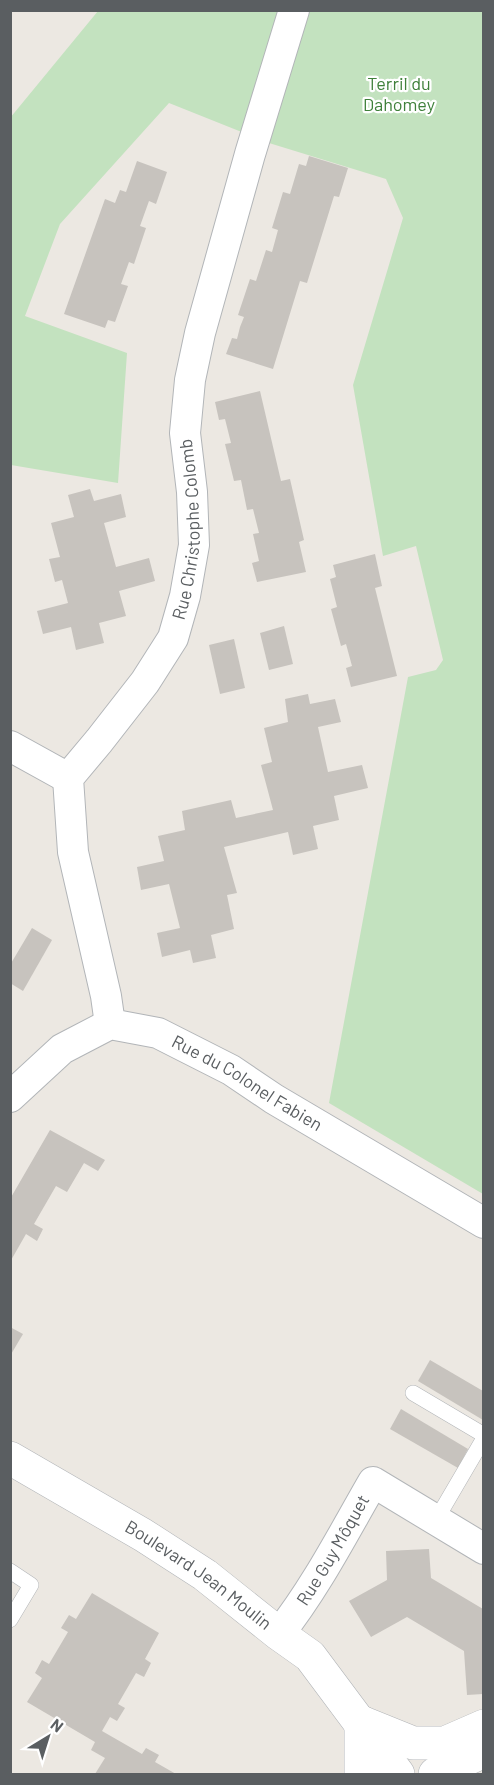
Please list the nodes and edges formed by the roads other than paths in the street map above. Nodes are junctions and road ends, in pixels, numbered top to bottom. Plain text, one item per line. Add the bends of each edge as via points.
1 (294, 10) edge
2 (10, 746) edge
3 (68, 778) junction
4 (110, 1024) junction
5 (10, 1097) edge
6 (483, 1223) edge
7 (413, 1393) dead end
8 (483, 1437) edge
9 (10, 1458) edge
10 (436, 1520) junction
11 (483, 1549) edge
12 (10, 1571) edge
13 (10, 1620) edge
14 (279, 1634) junction
15 (361, 1722) junction
16 (483, 1726) edge
17 (483, 1750) edge
18 (362, 1774) edge
19 (398, 1774) edge
20 (435, 1774) edge

1 - 3 street, Rue Christophe Colomb via 250,154 190,380 184,433 194,545 185,596 172,638 145,682
2 - 3 street
3 - 4 street via 73,852
4 - 5 street via 62,1049
4 - 6 street, Rue du Colonel Fabien via 158,1033 231,1070
7 - 8 lane
8 - 10 lane
9 - 14 street, Boulevard Jean Moulin via 205,1575
10 - 11 street, Rue Guy Môquet
10 - 14 street, Rue Guy Môquet via 373,1482 309,1592
12 - 13 lane via 31,1585
14 - 15 street, Boulevard Jean Moulin via 310,1656
15 - 16 street via 413,1743 445,1743
15 - 18 street
15 - 19 street, Boulevard Jean Moulin
17 - 20 street

